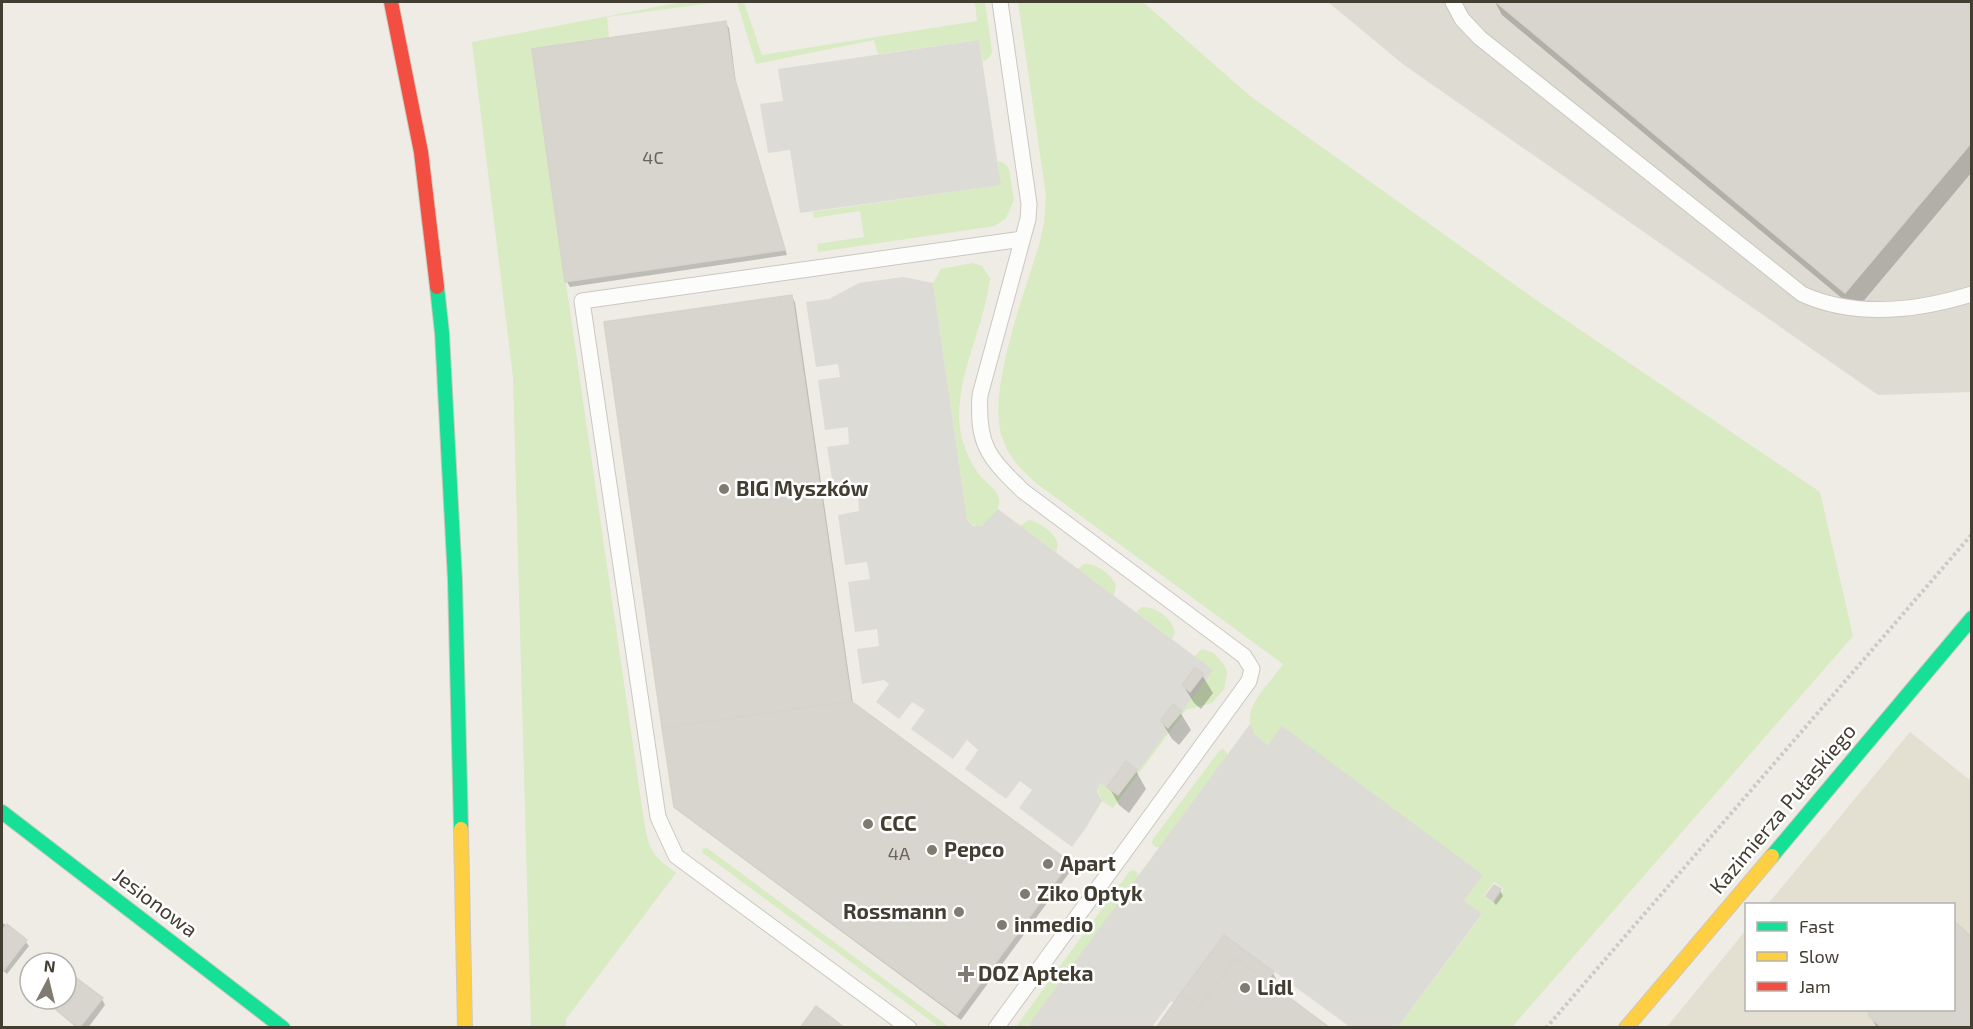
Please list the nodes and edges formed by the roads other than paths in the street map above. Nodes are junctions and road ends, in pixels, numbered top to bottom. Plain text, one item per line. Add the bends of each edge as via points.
1 (391, 2) edge
2 (1000, 2) edge
3 (1452, 2) edge
4 (1022, 239) junction
5 (1971, 294) edge
6 (1971, 618) edge
7 (2, 812) edge
8 (283, 1028) edge
9 (465, 1028) edge
10 (909, 1028) edge
11 (996, 1028) edge
12 (1626, 1028) edge

1 - 9 main road via 421,152 441,333 455,580
2 - 4 lane via 1029,204
3 - 5 lane via 1480,38 1802,294 1822,303 1883,310 1947,302
4 - 10 lane via 582,301 658,817 676,856
4 - 11 lane via 980,395 978,422 986,449 1023,491 1244,656 1252,669 1249,681
6 - 12 main road, Kazimierza Pułaskiego
7 - 8 main road, Jesionowa

